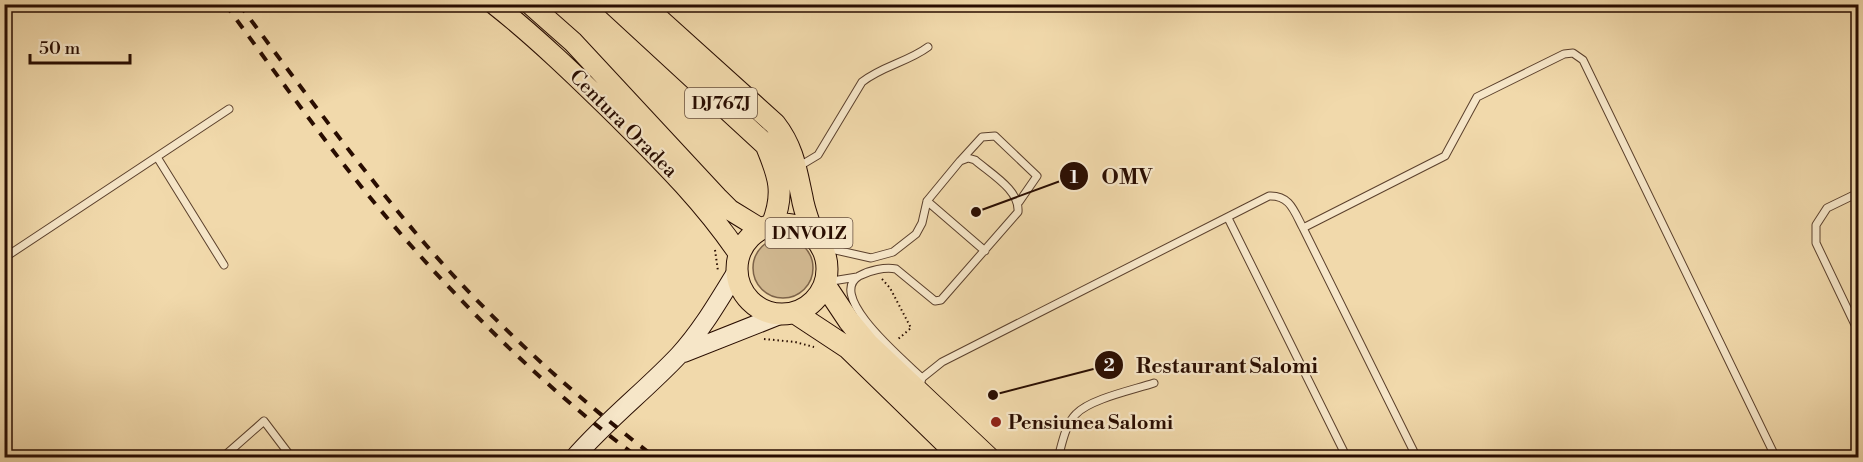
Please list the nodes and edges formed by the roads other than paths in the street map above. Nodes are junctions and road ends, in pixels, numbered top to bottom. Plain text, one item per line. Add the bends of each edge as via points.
1 (494, 4) edge
2 (530, 4) edge
3 (613, 4) edge
4 (642, 4) edge
5 (928, 47) dead end
6 (229, 109) dead end
7 (157, 158) junction
8 (960, 161) junction
9 (797, 167) junction
10 (1858, 193) edge
11 (927, 201) junction
12 (1019, 202) junction
13 (1228, 218) junction
14 (767, 227) junction
15 (1303, 228) junction
16 (818, 242) junction
17 (985, 251) junction
18 (4, 258) edge
19 (738, 263) junction
20 (224, 265) dead end
21 (857, 277) junction
22 (825, 283) junction
23 (787, 314) junction
24 (1858, 331) edge
25 (679, 355) junction
26 (1154, 383) dead end
27 (920, 384) junction
28 (222, 458) edge
29 (292, 458) edge
30 (574, 458) edge
31 (961, 458) edge
32 (989, 458) edge
33 (1058, 458) edge
34 (1347, 458) edge
35 (1417, 458) edge
36 (1776, 458) edge

1 - 19 main road, Centura Oradea / DNVO1Z via 557,58 676,174 708,209
2 - 14 main road, Centura Oradea / DNVO1Z via 573,42 730,210
3 - 14 highway, DJ767J via 766,145 778,174 781,204
4 - 9 highway, DJ767J via 775,124 787,140
5 - 9 lane via 862,82 818,155
6 - 7 lane
7 - 18 lane
7 - 20 lane
8 - 11 lane
8 - 12 lane via 975,160
8 - 12 lane via 982,137 995,136 1038,176
9 - 16 highway, DJ767J via 802,199
10 - 24 lane via 1827,208 1816,225 1816,243
11 - 16 lane via 916,234 893,252 871,258
11 - 17 lane
12 - 17 lane via 1018,212
13 - 15 lane via 1269,196 1280,196 1288,200
13 - 27 lane via 928,370
13 - 34 lane
14 - 16 highway, DNVO1Z via 783,224 805,230
14 - 19 highway, DNVO1Z via 744,244
15 - 35 lane
15 - 36 lane via 1445,156 1477,97 1573,53 1583,60
16 - 22 highway, DNVO1Z via 826,259
17 - 21 lane via 941,300 935,300 896,269 888,267
19 - 23 highway, DNVO1Z via 746,296 767,312
19 - 25 main road via 700,330
21 - 22 lane
21 - 27 lane via 850,292 852,303
22 - 23 highway via 808,307
22 - 27 highway via 859,333
23 - 25 main road
23 - 31 highway, DNVO1Z via 848,348
25 - 30 main road
26 - 33 lane via 1076,414 1067,427
27 - 32 highway
28 - 29 lane via 264,421

